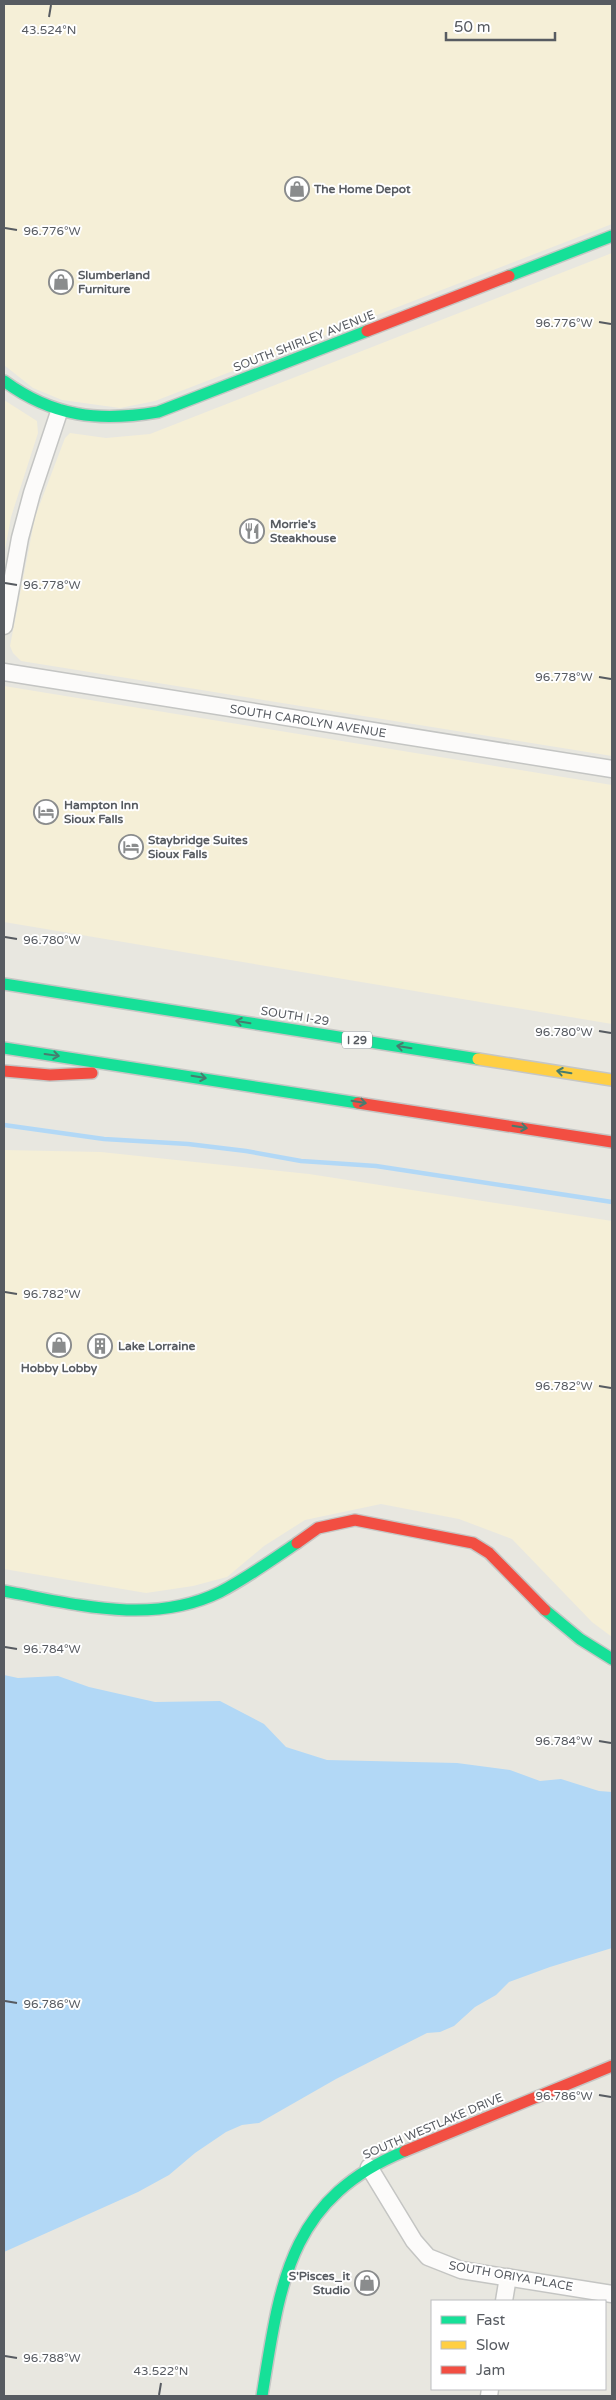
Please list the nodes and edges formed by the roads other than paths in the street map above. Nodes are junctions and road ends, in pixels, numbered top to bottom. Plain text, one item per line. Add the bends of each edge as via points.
1 (612, 236) edge
2 (4, 381) edge
3 (58, 412) junction
4 (4, 626) edge
5 (4, 672) edge
6 (612, 769) edge
7 (4, 974) edge
8 (4, 984) edge
9 (102, 999) junction
10 (4, 1048) edge
11 (151, 1070) junction
12 (4, 1071) edge
13 (612, 1080) edge
14 (612, 1142) edge
15 (4, 1591) edge
16 (612, 1659) edge
17 (612, 2066) edge
18 (369, 2167) junction
19 (508, 2277) junction
20 (612, 2294) edge
21 (504, 2300) edge
22 (262, 2396) edge

1 - 3 main road, SOUTH SHIRLEY AVENUE via 158,412 130,418 84,417
2 - 3 main road, SOUTH SHIRLEY AVENUE
3 - 4 street via 20,538
5 - 6 street, SOUTH CAROLYN AVENUE
7 - 9 main road
8 - 9 main road, SOUTH I-29 / I 29
13 -> 9 main road, SOUTH I-29 / I 29
10 -> 11 main road
11 - 12 main road via 50,1075
11 -> 14 main road
15 - 16 main road via 103,1609 156,1612 218,1593 318,1528 355,1520 373,1522 473,1543 489,1553 542,1607 580,1639
17 - 18 main road, SOUTH WESTLAKE DRIVE
18 - 19 street, SOUTH ORIYA PLACE via 428,2257 461,2270
18 - 22 main road, SOUTH WESTLAKE DRIVE via 344,2184 322,2207 307,2229 286,2273 276,2309
19 - 20 street, SOUTH ORIYA PLACE
19 - 21 street

